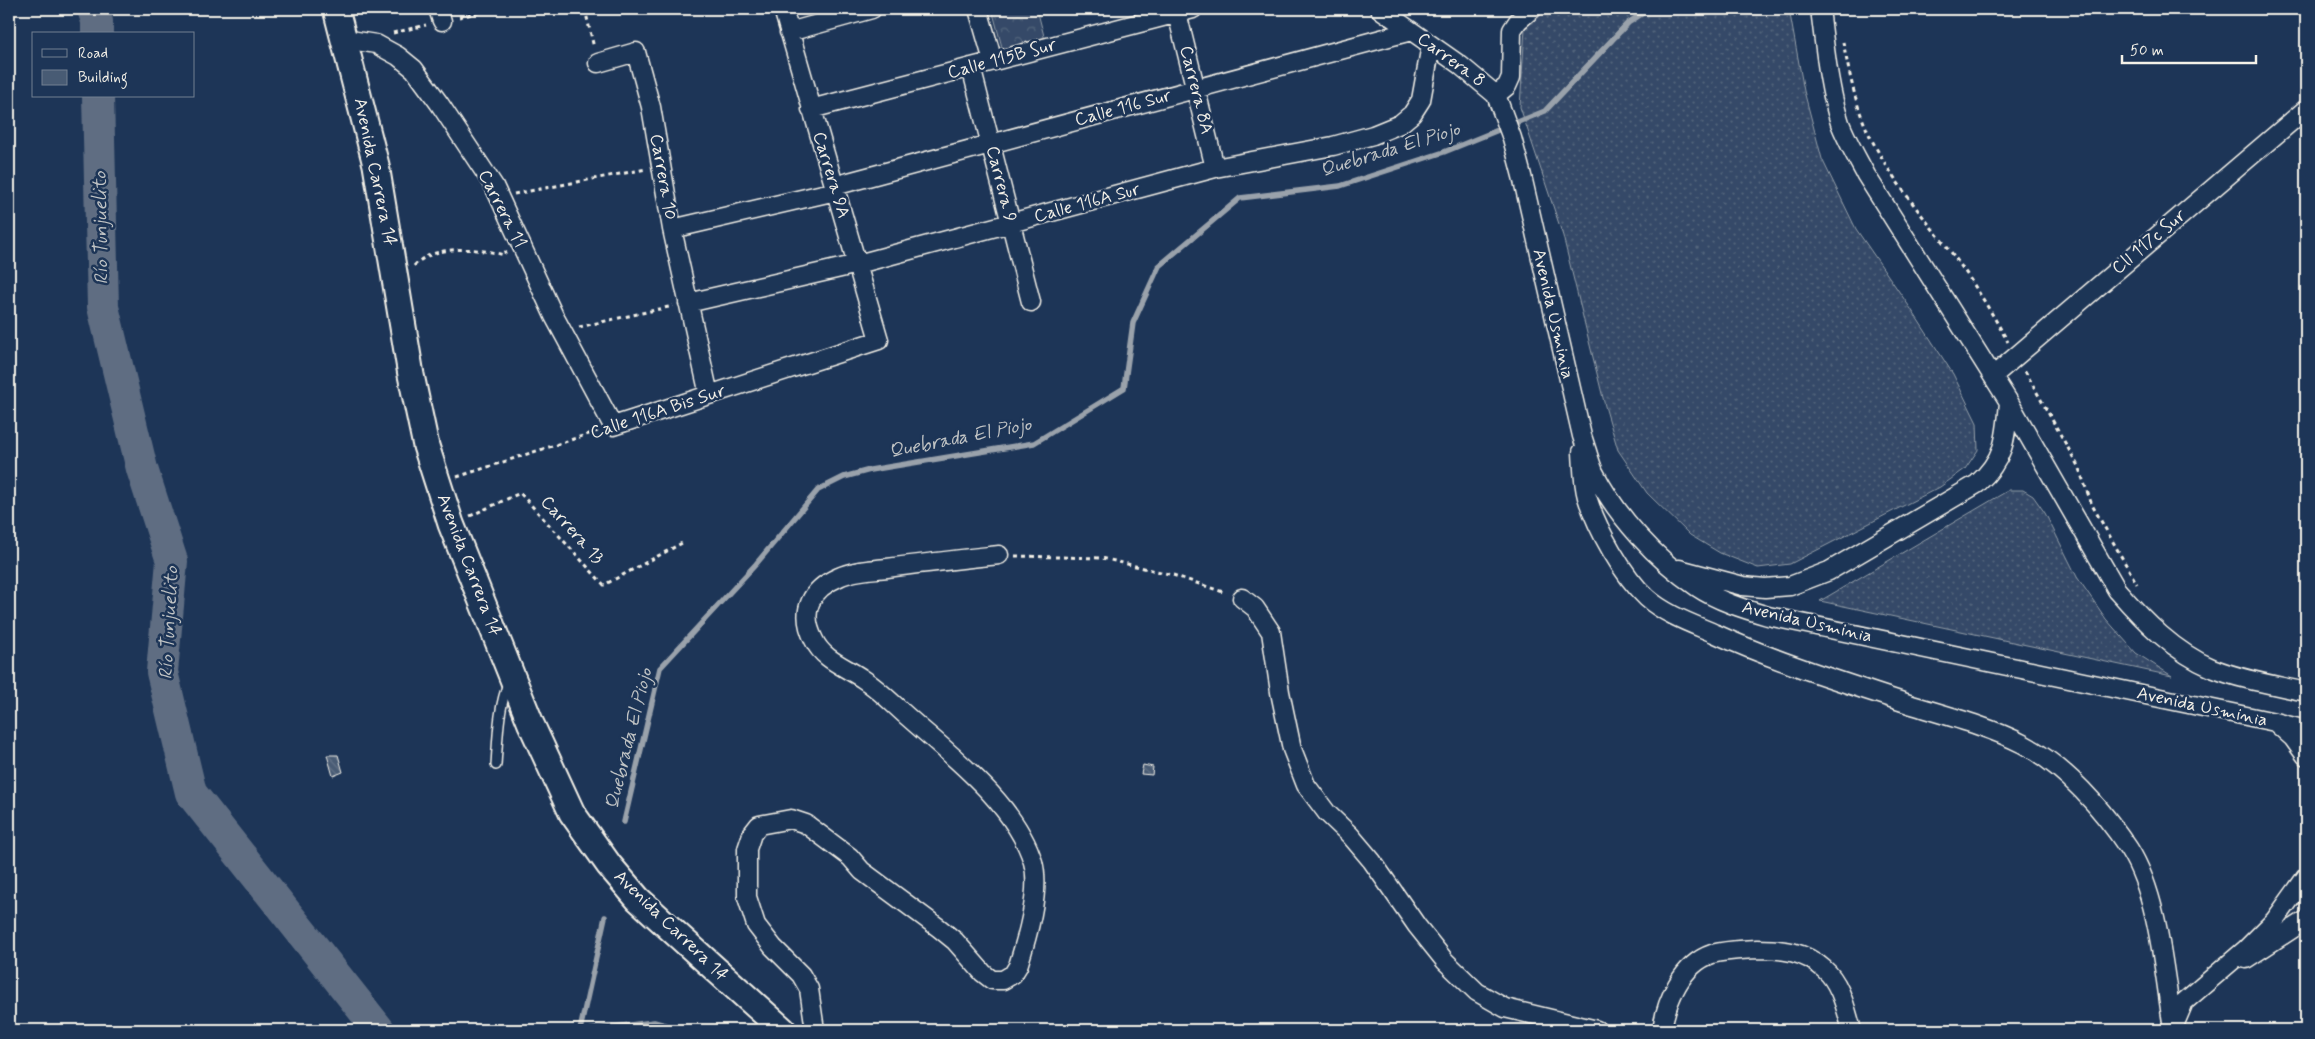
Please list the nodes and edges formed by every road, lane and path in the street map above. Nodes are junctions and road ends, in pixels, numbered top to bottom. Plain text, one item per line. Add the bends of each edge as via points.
1 (336, 9) edge
2 (585, 9) edge
3 (783, 9) edge
4 (872, 9) edge
5 (978, 9) edge
6 (1532, 9) edge
7 (1820, 9) edge
8 (1387, 10) edge
9 (1185, 11) edge
10 (1411, 30) junction
11 (789, 32) junction
12 (1842, 36) dead end
13 (344, 39) junction
14 (1431, 45) junction
15 (994, 61) junction
16 (598, 63) joint
17 (971, 67) junction
18 (1197, 88) junction
19 (1496, 95) junction
20 (812, 109) junction
21 (2306, 109) edge
22 (991, 144) junction
23 (661, 166) junction
24 (1215, 168) junction
25 (835, 188) junction
26 (499, 196) junction
27 (1011, 223) junction
28 (672, 229) junction
29 (515, 231) junction
30 (858, 264) junction
31 (398, 286) junction
32 (1031, 302) dead end
33 (688, 303) junction
34 (562, 331) junction
35 (879, 340) joint
36 (2011, 346) dead end
37 (2020, 362) dead end
38 (1992, 376) junction
39 (709, 395) junction
40 (2009, 402) junction
41 (613, 426) junction
42 (1582, 436) junction
43 (437, 483) junction
44 (451, 524) junction
45 (684, 542) dead end
46 (999, 556) joint
47 (1672, 567) junction
48 (2140, 588) dead end
49 (1242, 598) joint
50 (512, 674) junction
51 (2306, 692) edge
52 (2275, 722) junction
53 (2306, 730) edge
54 (2306, 756) edge
55 (496, 765) dead end
56 (2303, 883) edge
57 (2306, 920) edge
58 (2202, 988) junction
59 (783, 1030) edge
60 (815, 1030) edge
61 (1597, 1030) edge
62 (1662, 1030) edge
63 (1852, 1030) edge
64 (2173, 1030) edge

1 - 13 main road, Avenida Carrera 14
2 - 16 path
3 - 11 street, Carrera 9A
4 - 11 street
5 - 15 street
6 - 19 street via 1512,30 1511,77
7 - 38 street, Avenida Usminia via 1835,104 1851,146
8 - 10 street, Carrera 8
9 - 15 street, Calle 115B Sur
9 - 18 street, Carrera 8A
10 - 14 street, Carrera 8
10 - 18 street, Calle 116 Sur
11 - 20 street, Carrera 9A
12 - 36 path via 1867,130 1894,177 1925,222 1952,253
13 - 26 street, Carrera 11 via 376,44 414,69
13 - 31 main road, Avenida Carrera 14 via 376,165
14 - 19 street, Carrera 8
14 - 24 street, Calle 116A Sur via 1421,100 1400,124 1333,146
15 - 17 street, Calle 115B Sur
16 - 23 street, Carrera 10 via 636,52 651,107
17 - 20 street, Calle 115B Sur
17 - 22 street, Carrera 9
18 - 22 street, Calle 116 Sur
18 - 24 street, Carrera 8A
19 - 42 street, Avenida Usminia via 1512,138
20 - 25 street, Carrera 9A
21 - 38 street, Cll 117c Sur
22 - 25 street, Calle 116 Sur
22 - 27 street, Carrera 9
23 - 26 path
23 - 28 street, Carrera 10
24 - 27 street, Calle 116A Sur
25 - 28 street, Calle 116 Sur
25 - 30 street, Carrera 9A
26 - 29 street, Carrera 11
27 - 30 street, Calle 116A Sur
27 - 32 street, Carrera 9
28 - 33 street, Carrera 10
29 - 31 path via 504,255 487,250 444,250 417,263
29 - 34 street, Carrera 11
30 - 33 street, Calle 116A Sur
30 - 35 street, Carrera 9A
31 - 43 main road, Avenida Carrera 14 via 418,409
33 - 34 path
33 - 39 street, Carrera 10
34 - 41 street, Carrera 11
35 - 39 street, Calle 116A Bis Sur
37 - 48 path via 2059,428 2092,505
38 - 40 street, Avenida Usminia
39 - 41 street, Calle 116A Bis Sur
40 - 47 street via 2002,449 1990,472 1977,484 1829,571 1790,586 1765,588 1734,584
40 - 51 street, Avenida Usminia via 2117,590 2136,613 2186,654 2212,668
41 - 43 path, Calle 116A Bis Sur
42 - 47 street, Avenida Usminia via 1593,470 1608,497 1635,531
42 - 64 street via 1583,476 1600,528 1624,569 1647,598 1667,612 1766,657 1967,722 2024,744 2058,768 2095,805 2129,850 2145,878
43 - 44 main road, Avenida Carrera 14
44 - 45 path, Carrera 13 via 520,493 604,585
44 - 50 main road, Avenida Carrera 14
46 - 49 path via 1102,558 1173,575
46 - 60 street via 864,570 840,576 817,590 808,606 808,626 824,654 863,679 944,748 994,796 1020,832 1033,864 1036,886 1018,966 1003,980 992,980 950,937 862,872 850,857 806,824 791,818 760,825 752,834 747,849 747,897 756,925 801,975 808,990
47 - 52 street, Avenida Usminia via 1698,588 1768,616
49 - 61 street via 1255,608 1271,632 1292,749 1306,785 1327,813 1372,861 1417,926 1477,992 1505,1008
50 - 55 lane via 500,714
50 - 59 main road, Avenida Carrera 14 via 561,792 591,843 638,899
52 - 53 street, Avenida Usminia
52 - 54 street
56 - 58 street via 2274,920
57 - 58 street
58 - 64 street via 2184,1002
62 - 63 street via 1672,997 1684,974 1694,965 1711,955 1766,949 1790,950 1825,969 1837,986

